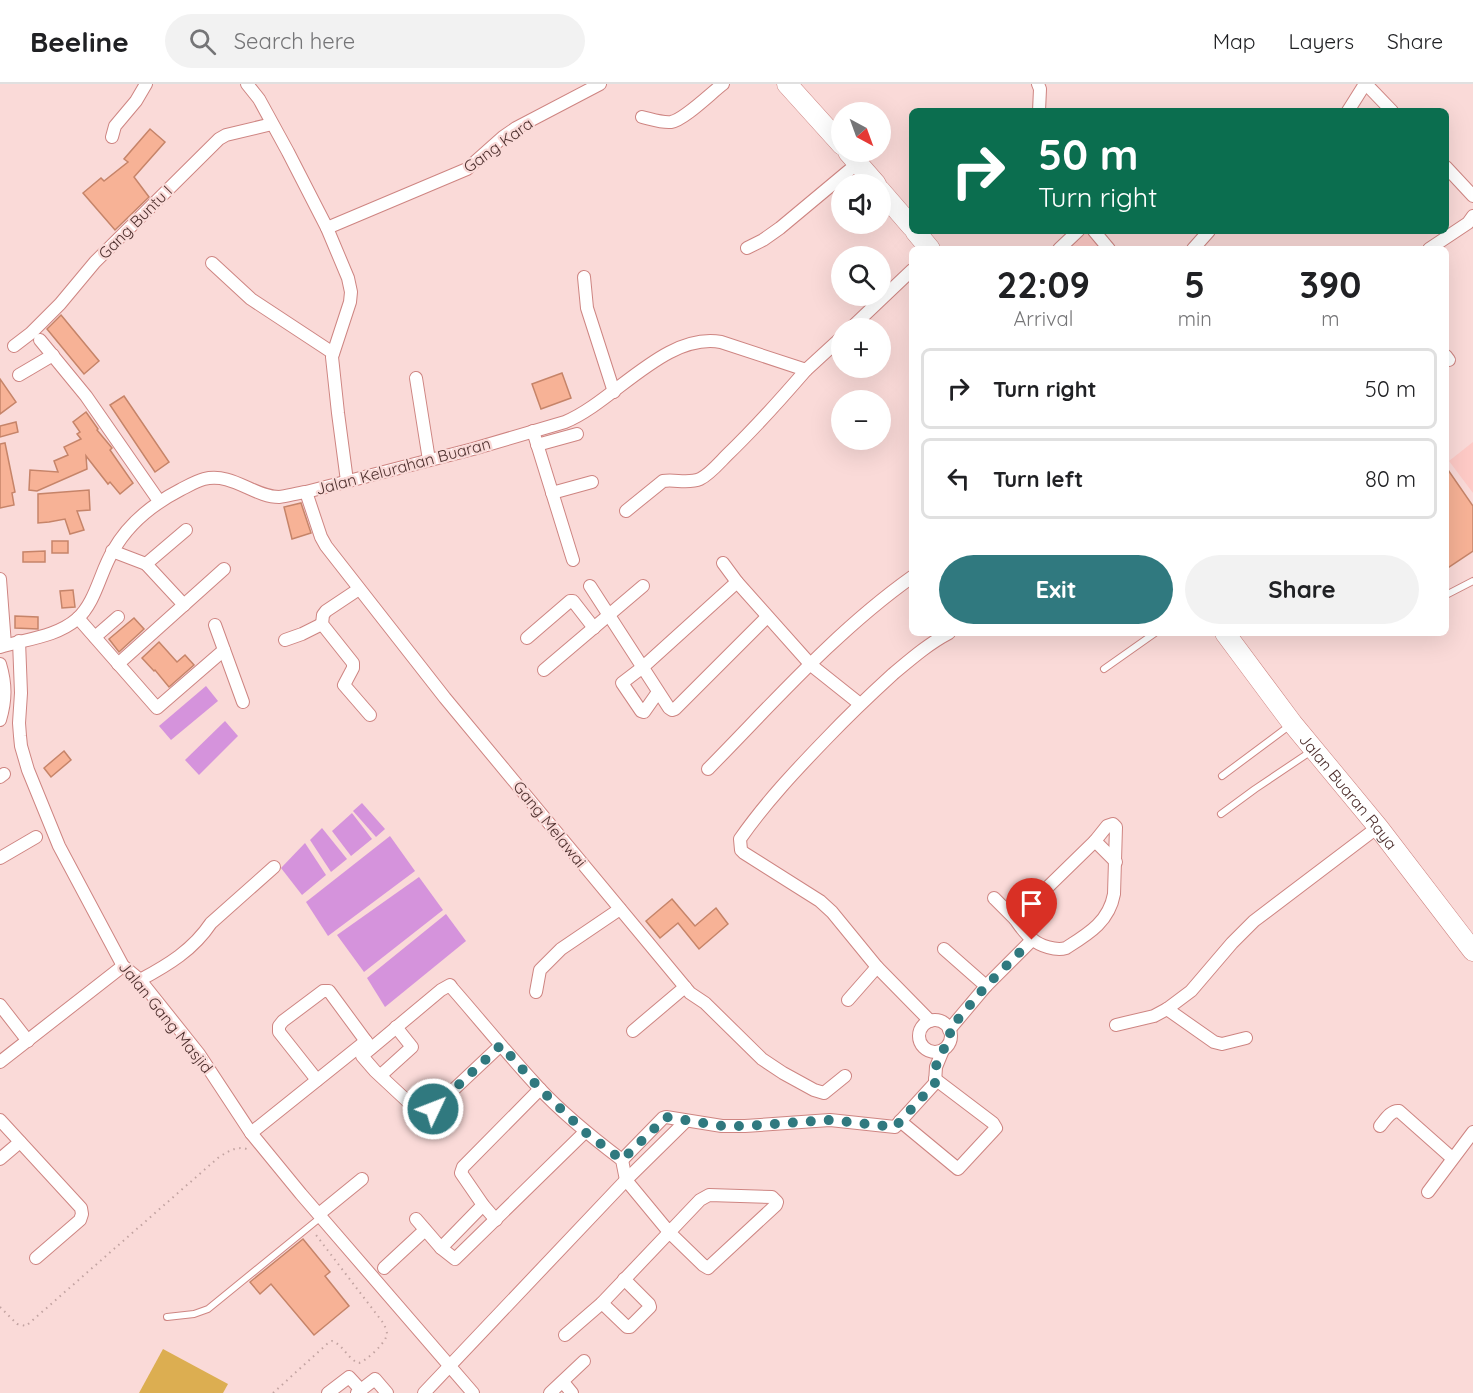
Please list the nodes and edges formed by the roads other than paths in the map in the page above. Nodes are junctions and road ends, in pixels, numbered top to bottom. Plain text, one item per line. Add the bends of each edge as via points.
1 (146, 84) edge
2 (248, 84) edge
3 (600, 84) edge
4 (723, 84) edge
5 (787, 84) edge
6 (1038, 84) edge
7 (1366, 84) edge
8 (1039, 108) edge
9 (1350, 108) edge
10 (1389, 108) edge
11 (642, 117) dead end
12 (272, 124) junction
13 (831, 133) edge
14 (112, 137) dead end
15 (848, 162) edge
16 (857, 162) edge
17 (1449, 170) edge
18 (867, 174) edge
19 (1473, 195) edge
20 (891, 203) edge
21 (1473, 216) edge
22 (909, 224) edge
23 (327, 228) junction
24 (918, 234) edge
25 (1075, 234) edge
26 (1096, 234) edge
27 (1206, 234) edge
28 (928, 246) edge
29 (1062, 246) edge
30 (1106, 246) edge
31 (1196, 246) edge
32 (1434, 246) edge
33 (747, 248) dead end
34 (212, 263) dead end
35 (909, 273) edge
36 (584, 277) dead end
37 (862, 318) edge
38 (40, 340) dead end
39 (14, 346) dead end
40 (831, 347) edge
41 (333, 353) junction
42 (53, 355) junction
43 (806, 370) junction
44 (19, 375) dead end
45 (416, 378) dead end
46 (614, 392) junction
47 (533, 431) junction
48 (577, 434) dead end
49 (537, 445) junction
50 (429, 460) junction
51 (347, 482) junction
52 (592, 482) dead end
53 (306, 492) junction
54 (552, 493) junction
55 (159, 501) junction
56 (626, 511) dead end
57 (186, 530) dead end
58 (112, 551) junction
59 (573, 560) dead end
60 (723, 563) dead end
61 (146, 564) junction
62 (224, 569) dead end
63 (0, 579) edge
64 (909, 579) edge
65 (1473, 581) edge
66 (736, 582) junction
67 (590, 585) dead end
68 (643, 586) dead end
69 (359, 589) junction
70 (1449, 593) edge
71 (184, 605) junction
72 (609, 615) junction
73 (118, 616) dead end
74 (767, 616) junction
75 (78, 618) junction
76 (322, 624) junction
77 (215, 625) dead end
78 (594, 628) junction
79 (944, 636) edge
80 (1151, 636) edge
81 (1226, 636) edge
82 (95, 637) junction
83 (527, 638) dead end
84 (285, 640) dead end
85 (19, 641) junction
86 (3, 646) edge
87 (224, 650) junction
88 (0, 664) edge
89 (118, 664) junction
90 (811, 664) junction
91 (643, 667) junction
92 (1104, 669) dead end
93 (544, 670) dead end
94 (658, 692) junction
95 (243, 702) dead end
96 (860, 704) junction
97 (370, 716) dead end
98 (0, 720) edge
99 (1292, 723) junction
100 (1313, 750) junction
101 (708, 769) dead end
102 (1222, 776) dead end
103 (1221, 814) dead end
104 (1378, 827) junction
105 (36, 837) dead end
106 (1095, 841) junction
107 (0, 858) edge
108 (1116, 862) junction
109 (274, 867) dead end
110 (994, 898) dead end
111 (620, 909) junction
112 (1015, 920) junction
113 (1032, 940) junction
114 (944, 949) dead end
115 (1473, 951) edge
116 (123, 966) junction
117 (878, 967) junction
118 (140, 980) junction
119 (986, 986) junction
120 (685, 987) junction
121 (536, 992) dead end
122 (848, 1000) dead end
123 (0, 1005) edge
124 (1167, 1009) junction
125 (930, 1022) junction
126 (1116, 1025) dead end
127 (396, 1027) junction
128 (949, 1030) junction
129 (633, 1031) dead end
130 (1246, 1038) dead end
131 (28, 1041) junction
132 (368, 1044) junction
133 (501, 1045) junction
134 (943, 1050) junction
135 (0, 1062) edge
136 (381, 1075) junction
137 (845, 1076) dead end
138 (935, 1079) junction
139 (317, 1080) junction
140 (540, 1089) junction
141 (0, 1120) edge
142 (686, 1121) junction
143 (900, 1121) junction
144 (1380, 1126) dead end
145 (585, 1132) junction
146 (1473, 1132) edge
147 (251, 1133) junction
148 (20, 1142) junction
149 (1452, 1158) junction
150 (0, 1159) edge
151 (622, 1160) junction
152 (362, 1179) dead end
153 (626, 1180) junction
154 (1428, 1192) dead end
155 (483, 1204) junction
156 (320, 1216) junction
157 (416, 1219) dead end
158 (496, 1220) junction
159 (425, 1230) junction
160 (669, 1232) junction
161 (441, 1248) junction
162 (36, 1258) dead end
163 (384, 1268) dead end
164 (624, 1279) junction
165 (602, 1303) junction
166 (167, 1317) dead end
167 (565, 1335) dead end
168 (584, 1360) dead end
169 (450, 1367) junction
170 (563, 1382) junction
171 (359, 1391) edge
172 (328, 1393) edge
173 (387, 1393) edge
174 (424, 1393) edge
175 (473, 1393) edge
176 (550, 1393) edge
177 (572, 1393) edge

1 - 14 street via 115,126
2 - 12 street
3 - 23 street, Gang Kara via 516,128 467,169
4 - 11 street via 680,119 662,122
5 - 13 main road
6 - 8 street
7 - 9 street
7 - 10 street
12 - 23 street
12 - 39 street, Gang Buntu I via 219,139 95,262 53,311
15 - 33 street via 780,228
16 - 18 main road
17 - 19 street
20 - 22 main road
21 - 32 street
23 - 41 street via 351,292
24 - 28 main road
25 - 29 street
26 - 30 street
27 - 31 street
34 - 41 street via 251,299
35 - 37 street
36 - 46 street via 587,308
38 - 42 street
40 - 43 street
41 - 51 street
42 - 44 street
42 - 55 street
43 - 46 street, Jalan Kelurahan Buaran via 711,340 674,350
43 - 56 street via 710,472 690,482 663,482
45 - 50 street
46 - 47 street, Jalan Kelurahan Buaran via 579,416
47 - 49 street
47 - 50 street, Jalan Kelurahan Buaran
48 - 49 street
49 - 54 street
50 - 51 street, Jalan Kelurahan Buaran
51 - 53 street, Jalan Kelurahan Buaran
52 - 54 street
53 - 55 street, Jalan Kelurahan Buaran via 278,497 215,477 193,483
53 - 69 street, Gang Melawai via 321,537
54 - 59 street
55 - 58 street, Jalan Kelurahan Buaran via 126,531
57 - 61 street
58 - 61 street
58 - 75 street, Jalan Kelurahan Buaran via 88,606
60 - 66 street
61 - 71 street
62 - 71 street
63 - 86 street
64 - 90 street via 858,619
65 - 70 lane
66 - 74 street
66 - 91 street
67 - 72 street
68 - 72 street
69 - 76 street via 326,611
69 - 111 street, Gang Melawai
71 - 89 street
72 - 78 street
72 - 91 street
73 - 82 street
74 - 90 street
74 - 94 street via 675,709 669,708
75 - 82 street
75 - 85 street, Jalan Kelurahan Buaran via 59,631
76 - 84 street
76 - 97 street via 353,663 344,685
77 - 87 street
78 - 83 street via 570,601
78 - 93 street
79 - 96 street
80 - 92 lane
81 - 99 main road, Jalan Buaran Raya
82 - 89 street
85 - 86 street, Jalan Kelurahan Buaran
85 - 116 street, Jalan Gang Masjid via 19,723 28,770 59,846
87 - 89 street via 157,708
87 - 95 street
88 - 98 street via 5,696
90 - 96 street
90 - 101 street
91 - 94 street
91 - 94 street via 622,684 644,712
96 - 117 street via 758,813 740,839 740,846 744,854 820,901
99 - 100 main road, Jalan Buaran Raya
99 - 102 lane
100 - 103 lane
100 - 104 main road, Jalan Buaran Raya
104 - 115 main road, Jalan Buaran Raya
104 - 124 street via 1254,921 1197,986
105 - 107 street
106 - 108 street
106 - 108 street via 1107,826 1115,825
106 - 112 street
108 - 113 street via 1112,904 1102,922 1062,950
109 - 118 street via 211,923 187,951
110 - 112 street
111 - 120 street, Gang Melawai
111 - 121 street via 561,949 540,970
112 - 113 street
113 - 119 street
114 - 119 street
116 - 118 street, Jalan Gang Masjid
116 - 131 street
117 - 122 street
117 - 125 street
118 - 147 street, Jalan Gang Masjid via 199,1054
119 - 128 street
120 - 129 street
120 - 137 street, Gang Melawai via 762,1059 783,1073 824,1093
123 - 131 street
124 - 126 street
124 - 130 street via 1214,1042
125 - 128 street via 942,1022
125 - 134 street via 919,1032 920,1043 927,1051
127 - 132 street
127 - 133 street via 450,986
127 - 136 street via 411,1047
128 - 134 street via 950,1041
131 - 135 street
132 - 136 street via 362,1058
132 - 139 street
132 - 139 street via 327,990 323,991 279,1026 279,1032
133 - 136 street via 427,1113 419,1112
133 - 140 street
134 - 138 street
138 - 143 street
138 - 143 street via 996,1128 958,1169
139 - 147 street
140 - 145 street
140 - 155 street via 463,1167 463,1177
141 - 148 street
142 - 143 street via 738,1126 830,1120 895,1127
142 - 151 street via 663,1118
142 - 153 street
144 - 149 street via 1399,1111
145 - 151 street
145 - 158 street
146 - 149 street
147 - 156 street, Jalan Gang Masjid
148 - 150 street
148 - 162 street via 81,1208 82,1214
149 - 154 street
151 - 153 street
152 - 156 street
153 - 160 street
153 - 169 street
155 - 158 street
155 - 161 street
156 - 166 lane via 208,1309
156 - 169 street, Jalan Gang Masjid
157 - 159 street
158 - 161 street via 455,1259
159 - 161 street
159 - 163 street
160 - 160 street via 708,1268 777,1202 772,1197 705,1196
160 - 164 street
164 - 165 street
164 - 165 street via 650,1307 627,1327
165 - 167 street
168 - 170 street
169 - 174 street
169 - 175 street, Jalan Gang Masjid
170 - 176 street
170 - 177 street
171 - 172 street via 348,1377
171 - 173 street via 375,1379

